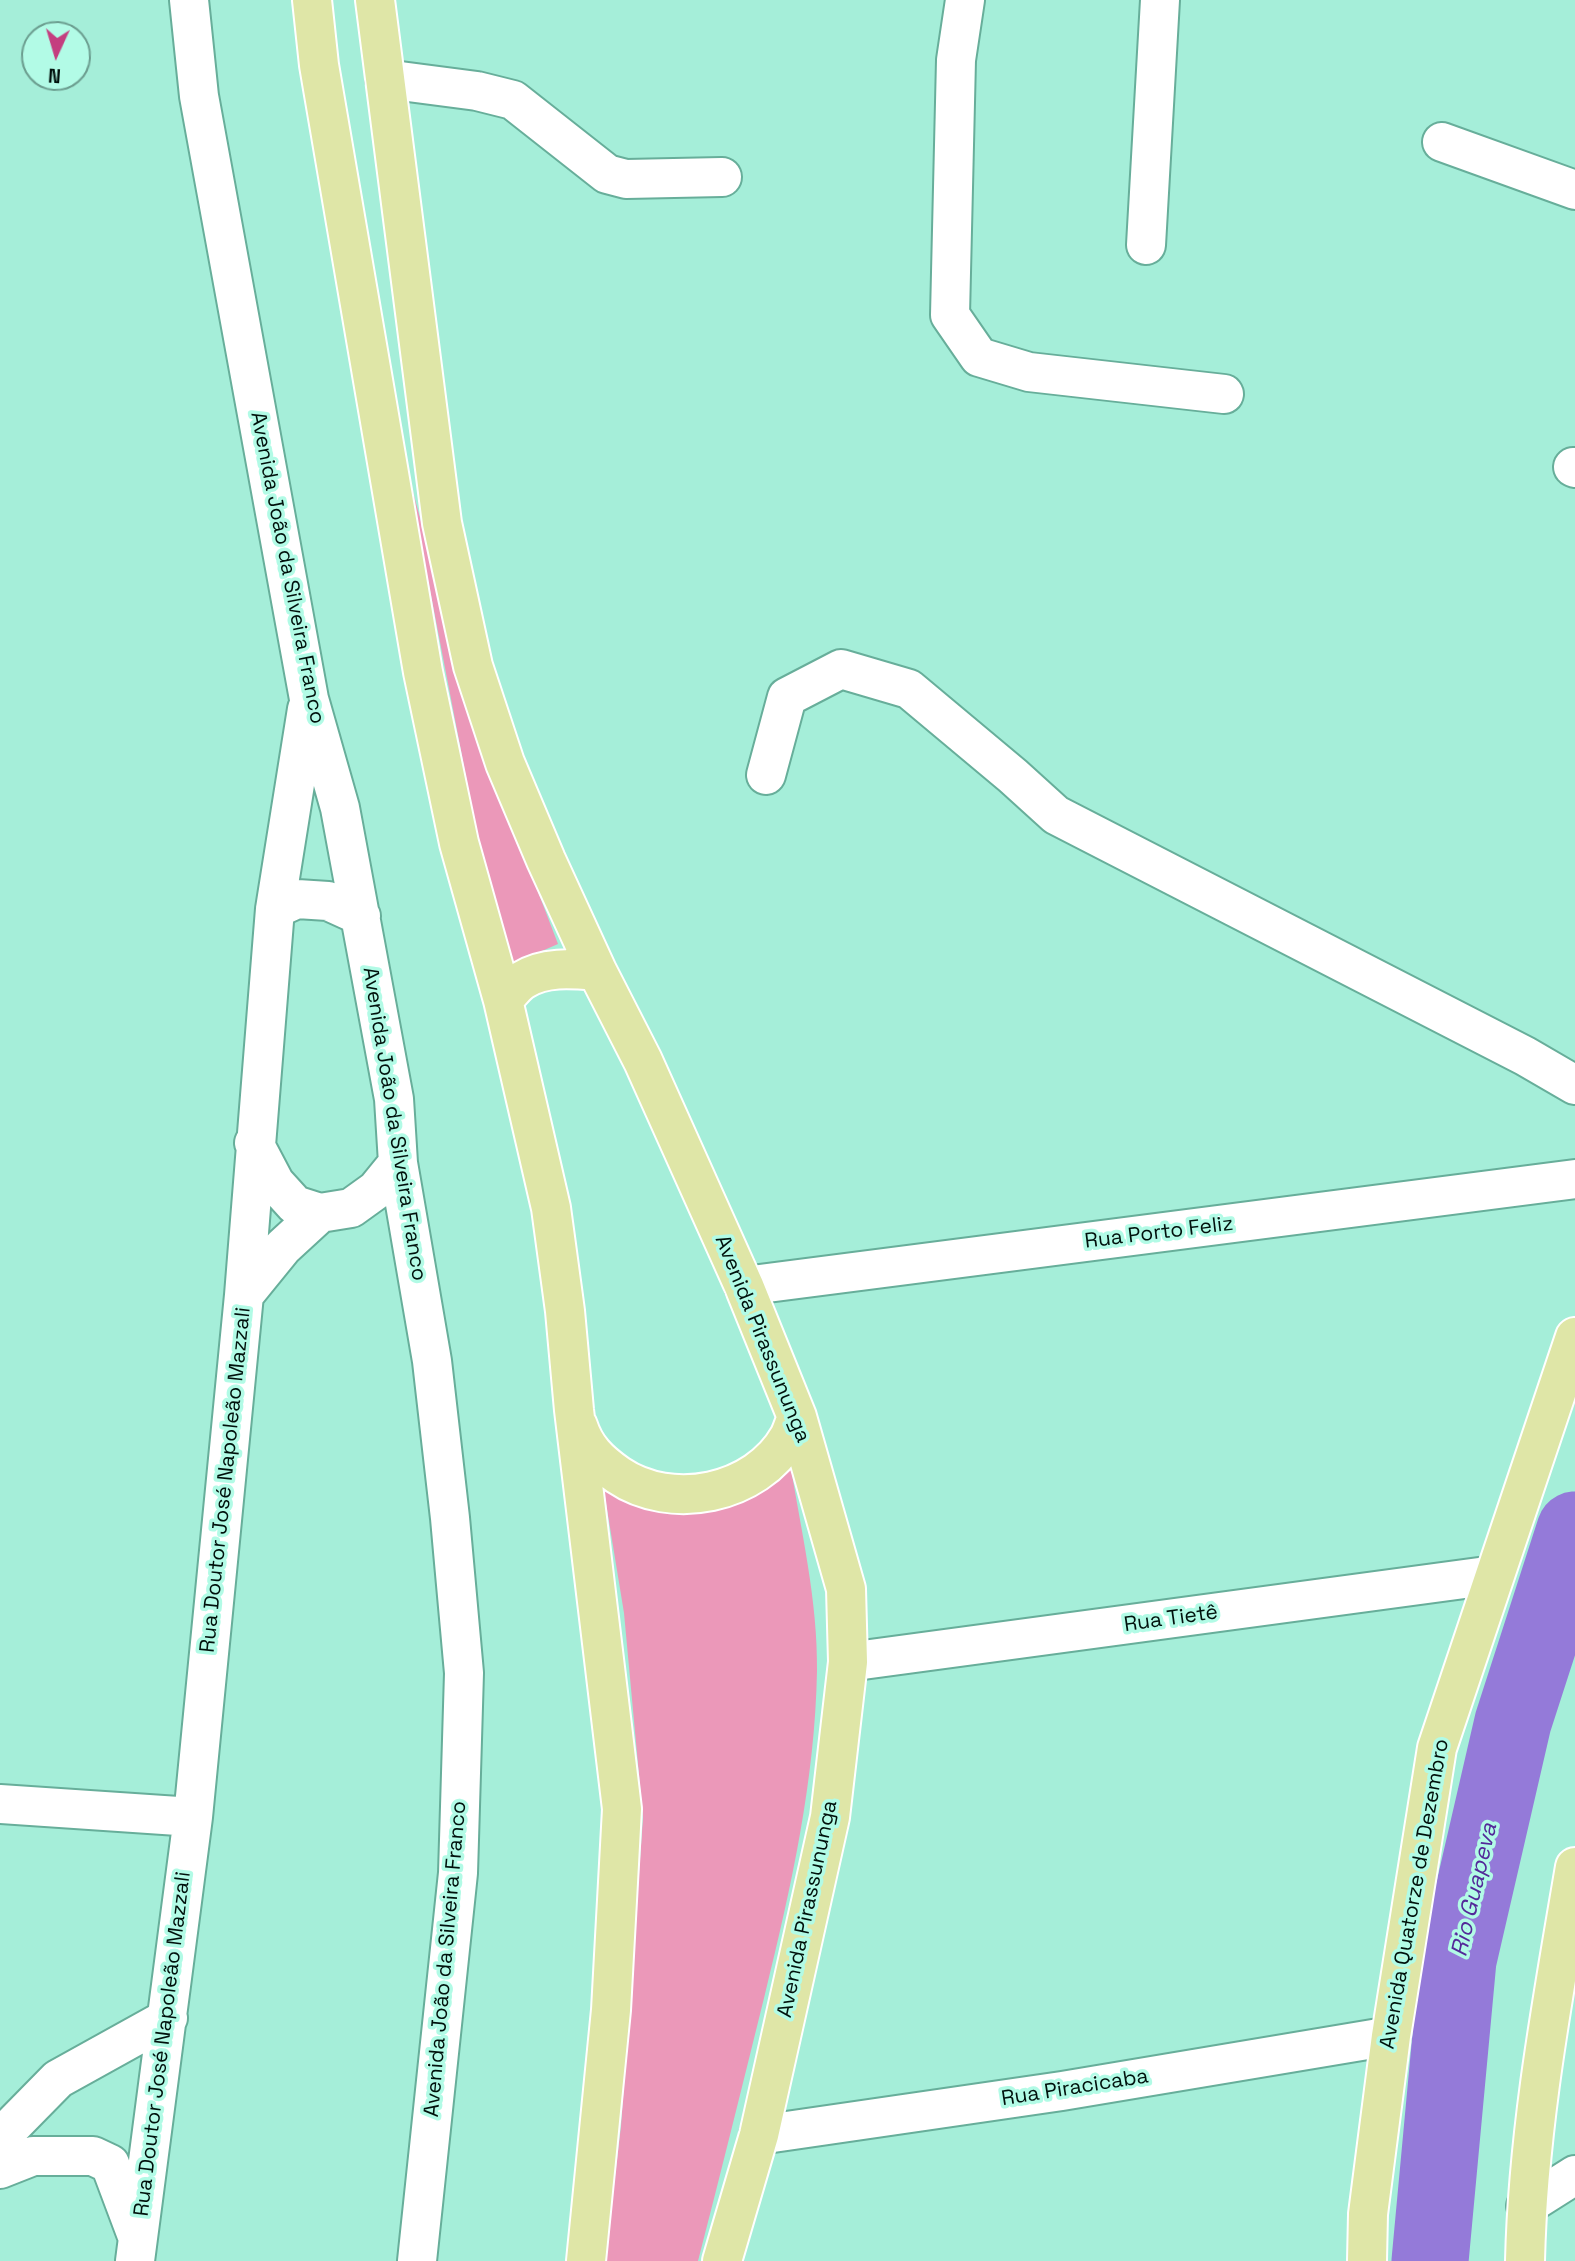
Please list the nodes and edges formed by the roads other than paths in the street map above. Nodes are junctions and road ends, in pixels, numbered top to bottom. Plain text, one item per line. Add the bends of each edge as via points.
1 (189, 0) edge
2 (312, 0) edge
3 (375, 0) edge
4 (965, 0) edge
5 (1160, 0) edge
6 (385, 79) junction
7 (1442, 142) dead end
8 (722, 177) dead end
9 (1575, 190) edge
10 (1146, 244) dead end
11 (1224, 394) dead end
12 (309, 699) junction
13 (766, 775) dead end
14 (275, 909) junction
15 (360, 916) junction
16 (597, 971) junction
17 (503, 1000) junction
18 (1575, 1085) edge
19 (254, 1143) junction
20 (398, 1163) junction
21 (1575, 1179) edge
22 (320, 1213) junction
23 (744, 1286) junction
24 (244, 1295) junction
25 (1575, 1337) edge
26 (574, 1410) junction
27 (797, 1417) junction
28 (1494, 1575) junction
29 (848, 1662) junction
30 (0, 1804) edge
31 (193, 1817) junction
32 (1575, 1867) edge
33 (168, 2018) junction
34 (1391, 2036) junction
35 (759, 2135) junction
36 (0, 2138) edge
37 (0, 2169) edge
38 (1575, 2175) edge
39 (1526, 2206) junction
40 (136, 2250) edge
41 (416, 2261) edge
42 (586, 2261) edge
43 (722, 2261) edge
44 (1367, 2261) edge
45 (1525, 2261) edge

1 - 12 street, Avenida João da Silveira Franco via 199,96
2 - 17 main road via 319,65 423,672 459,843
3 - 6 main road, Avenida Pirassununga
4 - 11 street via 956,60 950,315 957,326 979,357 1030,372
5 - 10 street
6 - 8 street via 513,100 607,174 626,179
6 - 16 main road, Avenida Pirassununga via 443,523 473,666 505,763
7 - 9 street
12 - 14 street, Rua Doutor José Napoleão Mazzali
12 - 15 street, Avenida João da Silveira Franco via 340,808
13 - 18 street via 787,697 841,669 909,689 1056,815
14 - 15 street via 297,899 328,901
14 - 19 street, Rua Doutor José Napoleão Mazzali
15 - 20 street, Avenida João da Silveira Franco via 394,1099
16 - 17 main road via 542,972 523,980
16 - 23 main road, Avenida Pirassununga via 643,1061
17 - 26 main road via 551,1208
19 - 22 street via 275,1183 295,1205
19 - 24 street, Rua Doutor José Napoleão Mazzali
20 - 22 street via 376,1190 351,1208
20 - 41 street, Avenida João da Silveira Franco via 432,1361 464,1673 458,1872
21 - 23 street, Rua Porto Feliz
22 - 24 street via 283,1247
23 - 27 main road, Avenida Pirassununga
24 - 31 street, Rua Doutor José Napoleão Mazzali
25 - 28 main road, Avenida Quatorze de Dezembro
26 - 27 main road via 583,1441 609,1469 641,1487 677,1494 715,1491 749,1476 777,1452
26 - 42 main road via 622,1809 611,2010
27 - 29 main road, Avenida Pirassununga via 846,1589
28 - 29 street, Rua Tietê
28 - 34 main road, Avenida Quatorze de Dezembro via 1437,1748
29 - 35 main road, Avenida Pirassununga via 830,1817
30 - 31 street
31 - 33 street, Rua Doutor José Napoleão Mazzali
32 - 39 main road
33 - 36 street via 58,2079
33 - 40 street, Rua Doutor José Napoleão Mazzali
34 - 35 street, Rua Piracicaba
34 - 44 main road, Avenida Quatorze de Dezembro via 1368,2214
35 - 43 main road, Avenida Pirassununga
37 - 40 street via 33,2156 93,2156 110,2164
38 - 39 street
39 - 45 main road

